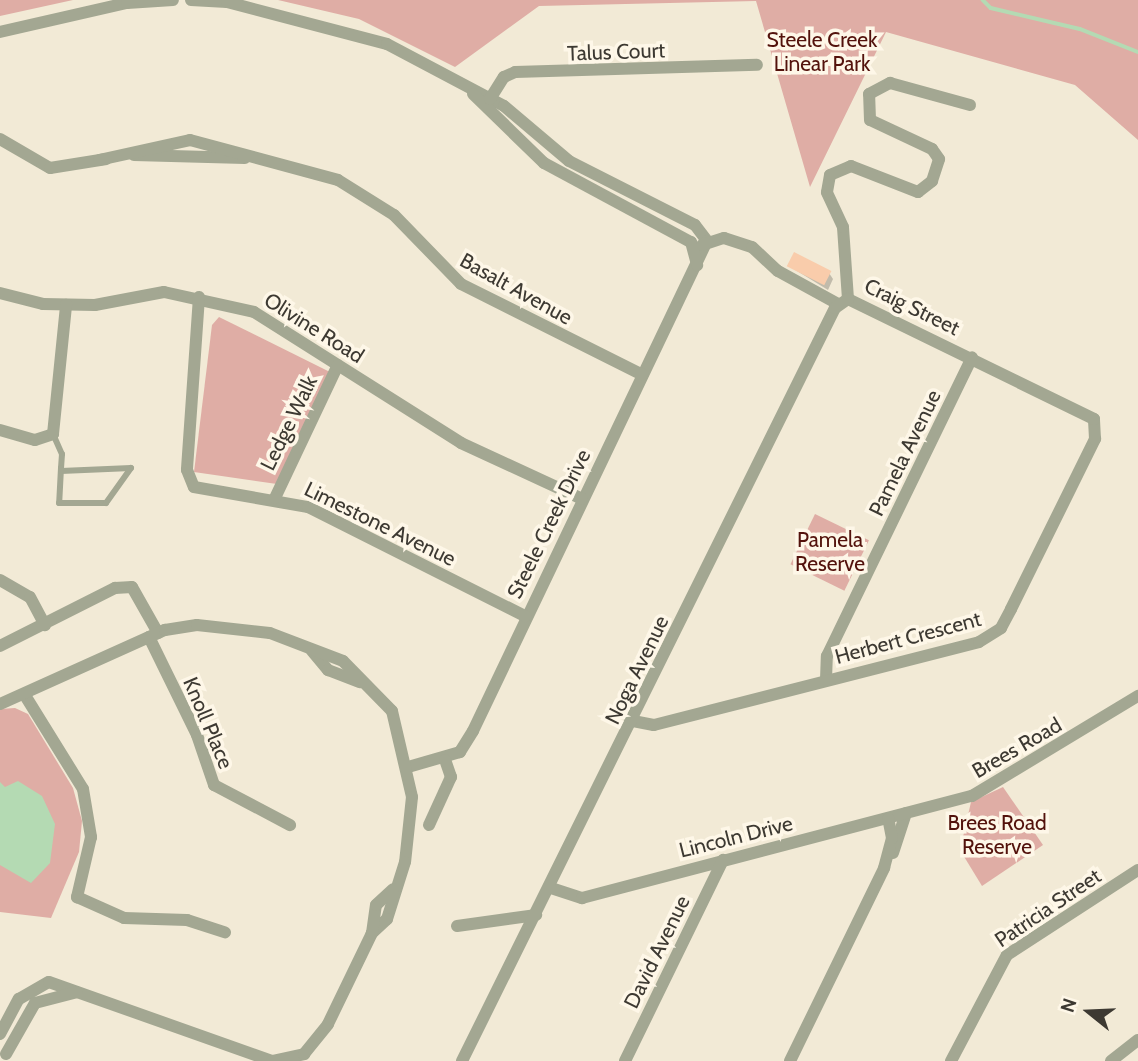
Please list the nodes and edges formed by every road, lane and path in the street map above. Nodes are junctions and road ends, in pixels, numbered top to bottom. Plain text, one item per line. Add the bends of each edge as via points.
1 (173, 0) edge
2 (191, 0) edge
3 (0, 32) edge
4 (757, 65) dead end
5 (468, 89) junction
6 (490, 99) junction
7 (970, 105) dead end
8 (0, 139) edge
9 (707, 241) junction
10 (696, 249) junction
11 (697, 265) junction
12 (0, 293) edge
13 (199, 297) junction
14 (843, 301) junction
15 (66, 304) junction
16 (972, 357) junction
17 (338, 365) junction
18 (643, 375) junction
19 (1090, 416) joint
20 (0, 430) edge
21 (53, 434) junction
22 (61, 471) junction
23 (275, 498) junction
24 (582, 499) junction
25 (0, 580) edge
26 (525, 616) junction
27 (45, 625) junction
28 (153, 635) junction
29 (0, 646) edge
30 (826, 680) junction
31 (1138, 696) edge
32 (26, 697) junction
33 (0, 704) edge
34 (633, 721) junction
35 (445, 760) junction
36 (408, 767) junction
37 (906, 813) junction
38 (888, 818) junction
39 (290, 825) dead end
40 (429, 825) dead end
41 (723, 860) junction
42 (884, 868) junction
43 (1138, 870) edge
44 (553, 884) junction
45 (536, 915) junction
46 (457, 926) dead end
47 (225, 932) dead end
48 (81, 992) junction
49 (23, 996) junction
50 (31, 1007) junction
51 (0, 1034) edge
52 (1138, 1040) edge
53 (6, 1057) edge
54 (305, 1058) edge
55 (953, 1060) edge
56 (462, 1061) edge
57 (625, 1061) edge
58 (790, 1061) edge
59 (1111, 1061) edge

1 - 3 street via 127,3
2 - 5 street via 227,2 368,37
4 - 6 street, Talus Court via 515,72 504,77
5 - 6 street
5 - 10 street via 544,163
6 - 9 street via 569,162 695,225
7 - 14 street, Craig Street via 890,83 869,94 870,120 932,149 939,159 932,181 918,192 850,166 830,175 827,192 843,226
8 - 18 street, Basalt Avenue via 50,168 187,153 275,161 360,190 394,215 461,284
9 - 10 street
9 - 11 street, Steele Creek Drive
9 - 14 street via 724,237 752,247 778,271
10 - 11 street, Steele Creek Drive
11 - 18 street, Steele Creek Drive
12 - 15 street, Olivine Road
13 - 15 street, Olivine Road via 164,292
13 - 17 street, Olivine Road via 254,312
13 - 23 street, Limestone Avenue via 187,478 200,489
14 - 16 street, Craig Street
14 - 34 street, Noga Avenue
15 - 21 street
16 - 19 street, Craig Street
16 - 30 street, Pamela Avenue via 827,656
17 - 23 street, Ledge Walk
17 - 24 street, Olivine Road via 461,443
18 - 24 street, Steele Creek Drive
19 - 30 street, Herbert Crescent via 1095,439 1001,628 979,642
20 - 21 street via 35,440
21 - 22 lane via 62,454
22 - 22 lane via 59,503 106,503 131,468
23 - 26 street, Limestone Avenue via 322,513
24 - 26 street, Steele Creek Drive
25 - 27 street via 30,597
26 - 35 street, Steele Creek Drive via 473,732 460,752
27 - 28 street, Knoll Place via 115,588 132,587
27 - 29 street
28 - 32 street
28 - 36 street via 237,626 343,661 391,710
28 - 39 street, Knoll Place via 214,785
30 - 34 street, Herbert Crescent via 654,725
31 - 37 street, Brees Road via 1000,783
32 - 33 street
32 - 47 street via 83,789 90,837 77,897 124,918 187,920
34 - 44 street, Noga Avenue
35 - 36 street
35 - 40 street via 451,778
36 - 54 street via 411,836 387,919 372,933 328,1024
37 - 38 street, Lincoln Drive
37 - 42 street via 902,837
38 - 41 street, Lincoln Drive
38 - 42 street via 892,838
41 - 44 street, Lincoln Drive via 582,898
41 - 57 street, David Avenue
42 - 58 street
43 - 55 street, Patricia Street via 1007,955
44 - 45 street, Noga Avenue
45 - 46 street
45 - 56 street, Noga Avenue
48 - 49 street via 49,982
48 - 50 street via 57,993
48 - 54 street via 272,1061
49 - 50 street
49 - 51 street
50 - 53 street
52 - 59 street

